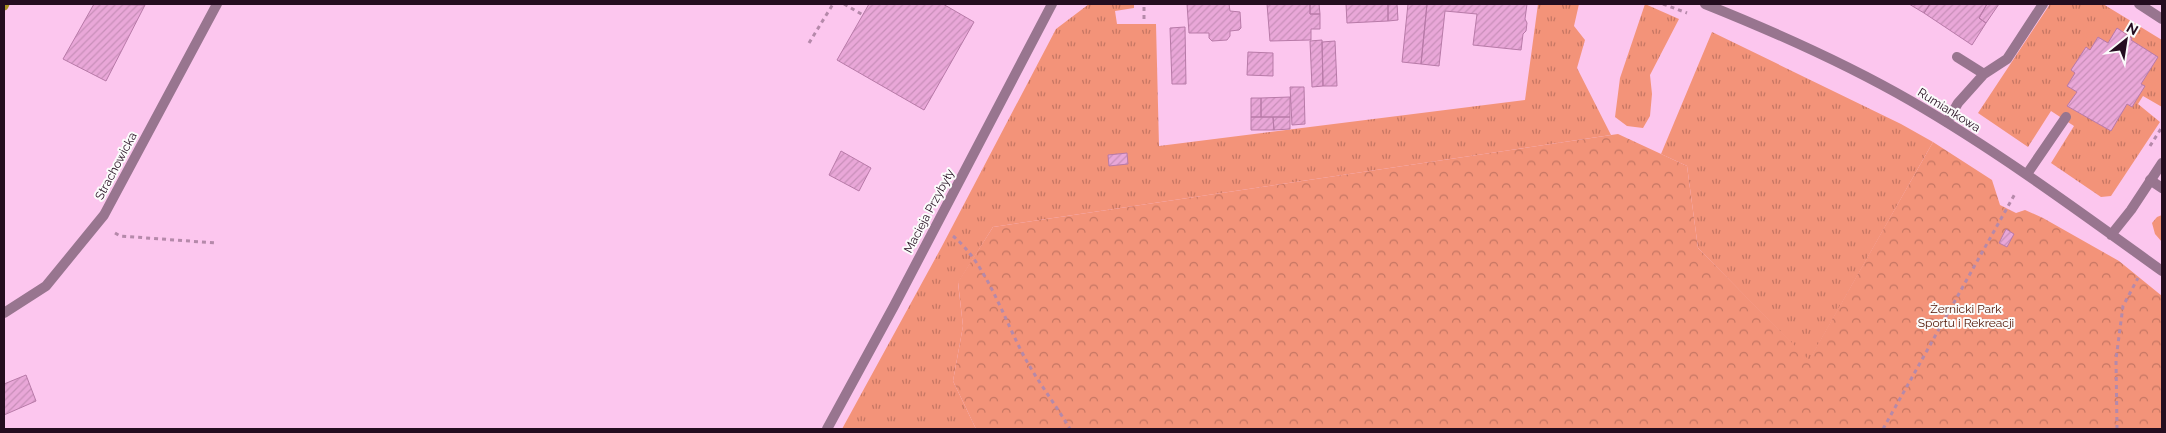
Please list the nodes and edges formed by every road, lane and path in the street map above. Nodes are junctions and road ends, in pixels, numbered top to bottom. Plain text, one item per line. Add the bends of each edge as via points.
1 (217, 4) edge
2 (833, 4) edge
3 (844, 4) edge
4 (1052, 4) edge
5 (1144, 4) edge
6 (1705, 4) edge
7 (2044, 4) edge
8 (2139, 4) edge
9 (863, 15) dead end
10 (1144, 19) dead end
11 (2162, 19) edge
12 (810, 43) dead end
13 (1957, 57) dead end
14 (1984, 74) junction
15 (2066, 118) dead end
16 (1947, 122) junction
17 (2162, 163) edge
18 (2027, 174) junction
19 (2150, 180) junction
20 (2162, 188) edge
21 (937, 223) junction
22 (96, 225) junction
23 (2111, 235) junction
24 (216, 243) dead end
25 (2147, 260) junction
26 (2162, 271) edge
27 (4, 312) edge
28 (827, 429) edge
29 (1070, 429) edge
30 (1883, 429) edge
31 (2117, 429) edge

1 - 22 street, Strachowicka
2 - 12 path
3 - 9 path
4 - 21 street, Macieja Przybyły
5 - 10 path
6 - 16 street, Rumiankowa via 1802,44
7 - 14 street via 2007,60
8 - 11 street
13 - 14 street
14 - 16 street
15 - 18 street
16 - 18 street, Rumiankowa
17 - 19 street
18 - 23 street, Rumiankowa
18 - 30 path
19 - 20 street
19 - 23 street
21 - 28 street, Macieja Przybyły
21 - 29 path via 961,242 994,290 1026,360
22 - 24 path via 120,236
22 - 27 street, Strachowicka via 46,286
23 - 25 street, Rumiankowa
25 - 26 street, Rumiankowa
25 - 31 path via 2123,306 2116,359

